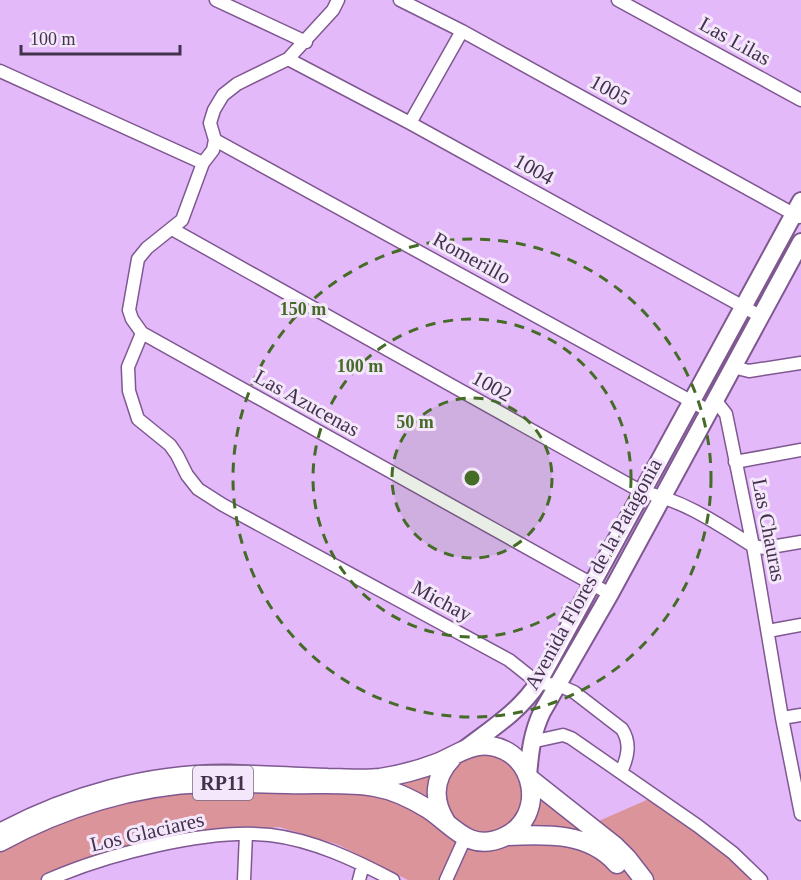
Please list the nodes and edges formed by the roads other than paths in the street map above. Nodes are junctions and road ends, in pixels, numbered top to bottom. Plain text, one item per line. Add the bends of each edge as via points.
1 (216, 0) edge
2 (338, 0) edge
3 (400, 0) edge
4 (618, 0) edge
5 (462, 31) junction
6 (306, 42) junction
7 (288, 59) junction
8 (0, 71) edge
9 (801, 100) edge
10 (410, 123) junction
11 (215, 140) junction
12 (203, 163) junction
13 (799, 211) edge
14 (172, 229) junction
15 (801, 242) edge
16 (744, 307) junction
17 (760, 316) junction
18 (142, 333) junction
19 (801, 363) edge
20 (733, 367) junction
21 (692, 401) junction
22 (712, 405) junction
23 (801, 450) edge
24 (735, 462) junction
25 (642, 492) junction
26 (662, 496) junction
27 (801, 542) edge
28 (753, 546) junction
29 (592, 584) junction
30 (610, 594) junction
31 (801, 625) edge
32 (768, 630) junction
33 (538, 683) junction
34 (558, 685) junction
35 (801, 715) edge
36 (782, 718) junction
37 (531, 741) junction
38 (459, 752) junction
39 (621, 772) junction
40 (529, 777) junction
41 (800, 797) edge
42 (801, 814) edge
43 (447, 824) junction
44 (0, 833) edge
45 (246, 834) junction
46 (507, 836) junction
47 (465, 838) junction
48 (0, 842) edge
49 (363, 865) junction
50 (48, 880) edge
51 (244, 880) edge
52 (359, 880) edge
53 (393, 880) edge
54 (446, 880) edge
55 (630, 880) edge
56 (644, 880) edge
57 (760, 880) edge

1 - 6 street
2 - 6 street
3 - 5 street, 1005
4 - 9 street, Las Lilas
5 - 10 street
5 - 13 street, 1005
6 - 7 street
7 - 10 street, 1004
7 - 11 street via 223,95 210,123
8 - 12 street
10 - 16 street, 1004
11 - 12 street
11 - 21 street, Romerillo
12 - 14 street via 182,220
13 - 16 street, Avenida Flores de la Patagonia
14 - 18 street via 138,259 129,310
14 - 25 street, 1002
15 - 17 street, Avenida Flores de la Patagonia
16 - 17 street, 1004
16 - 21 street, Avenida Flores de la Patagonia
17 - 20 street, Avenida Flores de la Patagonia
18 - 29 street, Las Azucenas
18 - 33 street, Michay via 128,367 134,408 138,419 170,445 198,489 509,660
19 - 20 street via 749,371
20 - 22 street, Avenida Flores de la Patagonia
21 - 22 street, Romerillo
21 - 25 street, Avenida Flores de la Patagonia
22 - 24 street, Las Chauras via 726,414
22 - 26 street, Avenida Flores de la Patagonia
23 - 24 street
24 - 28 street, Las Chauras
25 - 26 street, 1002
25 - 29 street, Avenida Flores de la Patagonia
26 - 28 street, 1002 via 687,506
26 - 30 street, Avenida Flores de la Patagonia
27 - 28 street
28 - 32 street, Las Chauras
29 - 30 street, Las Azucenas
29 - 33 street, Avenida Flores de la Patagonia
30 - 34 street, Avenida Flores de la Patagonia
31 - 32 street
32 - 36 street, Las Chauras
33 - 34 street
33 - 38 street, Avenida Flores de la Patagonia via 515,711
34 - 37 street, Avenida Flores de la Patagonia
34 - 39 street via 622,729 628,748
35 - 36 street
36 - 41 street, Las Chauras
37 - 39 street via 563,735
37 - 40 street, Avenida Flores de la Patagonia
38 - 40 main road, RP11 via 477,746 503,749 524,766
38 - 43 main road via 445,765 436,789 438,807
38 - 44 main road, RP11 via 419,769 373,779 225,774 151,782 89,795
39 - 57 street via 733,853
40 - 46 main road via 531,804 518,828
40 - 56 main road, RP11 via 615,846
41 - 42 street, Las Chauras
43 - 47 main road, RP11
43 - 48 main road, RP11 via 417,802 377,787 204,783 153,788 103,800
45 - 49 street, Los Glaciares via 294,840
45 - 50 street, Los Glaciares via 175,843
45 - 51 street
46 - 47 main road via 481,841
46 - 55 main road via 549,834 583,842 606,854
47 - 54 street
49 - 52 street
49 - 53 street, Los Glaciares

